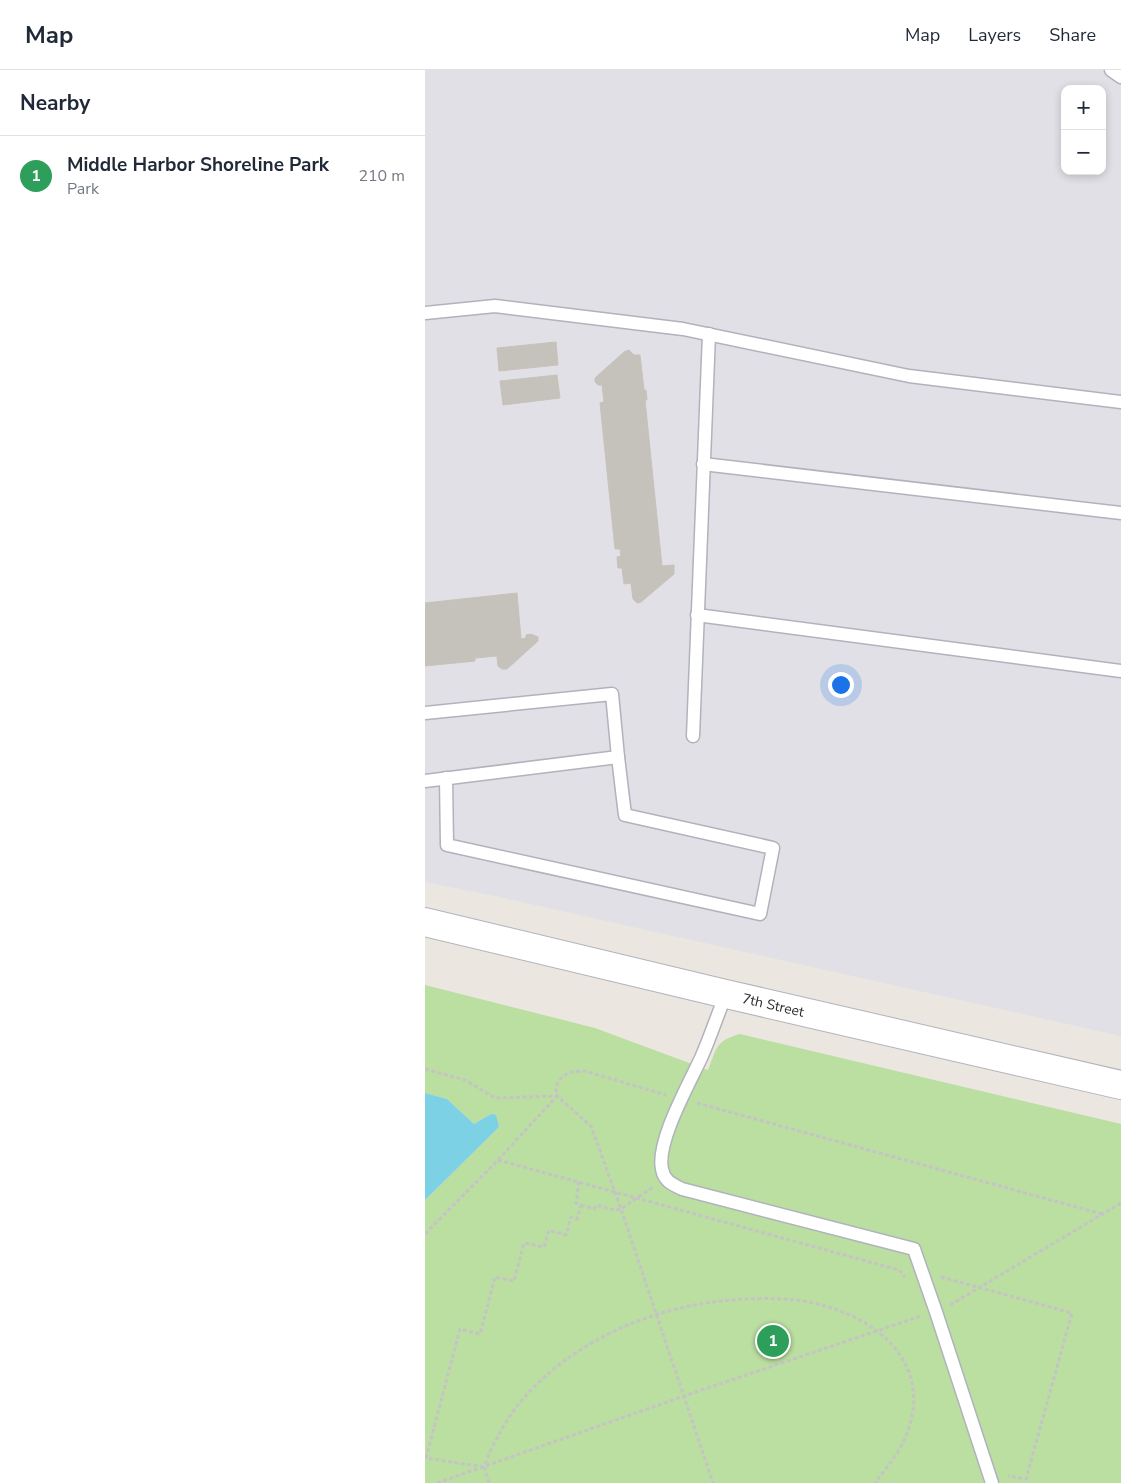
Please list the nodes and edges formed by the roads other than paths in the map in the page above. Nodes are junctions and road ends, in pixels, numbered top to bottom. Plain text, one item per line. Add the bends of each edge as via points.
1 (1111, 70) edge
2 (1121, 77) edge
3 (425, 313) edge
4 (709, 334) junction
5 (1121, 402) edge
6 (703, 464) junction
7 (1121, 513) edge
8 (697, 615) junction
9 (1121, 671) edge
10 (425, 713) edge
11 (693, 736) dead end
12 (617, 757) junction
13 (446, 778) junction
14 (425, 781) edge
15 (425, 922) edge
16 (726, 994) junction
17 (1121, 1085) edge
18 (991, 1478) edge

1 - 2 lane
3 - 4 lane via 495,306
4 - 5 lane via 909,376
4 - 6 lane
6 - 7 lane
6 - 8 lane
8 - 9 lane
8 - 11 lane
10 - 12 lane via 612,694
12 - 13 lane
12 - 13 lane via 625,815 773,848 760,914 447,845
13 - 14 lane
15 - 16 street, 7th Street
16 - 17 street, 7th Street
16 - 18 lane via 662,1145 665,1178 682,1189 914,1249

